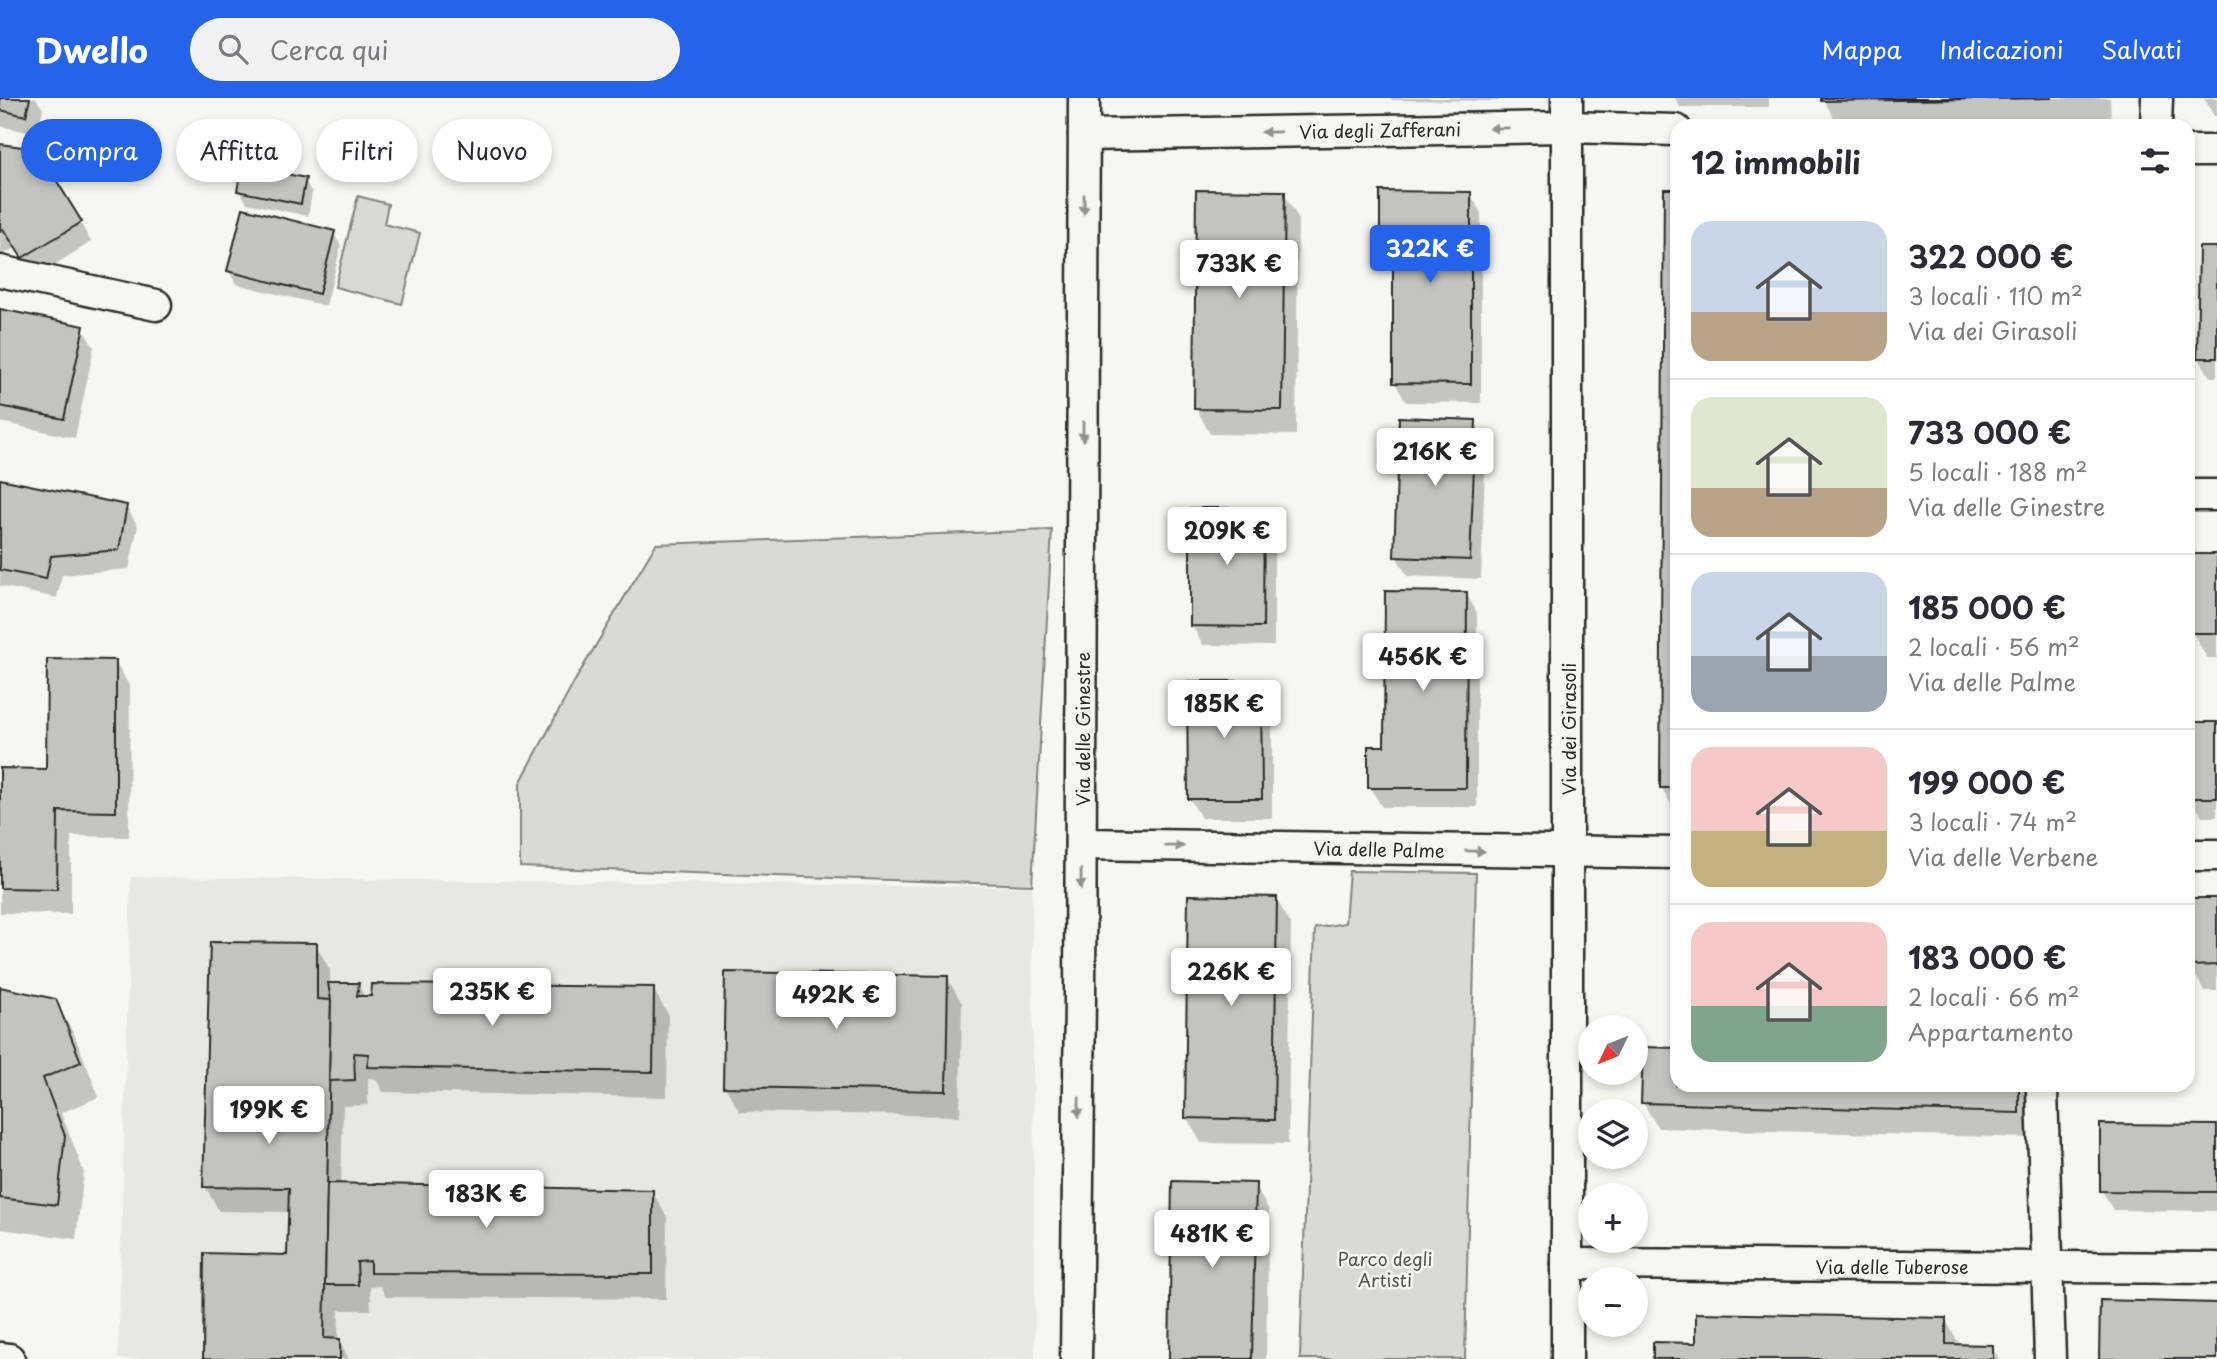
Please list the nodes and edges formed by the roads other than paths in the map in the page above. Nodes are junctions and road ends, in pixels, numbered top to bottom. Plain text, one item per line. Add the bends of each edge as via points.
1 (1084, 98) edge
2 (2157, 98) edge
3 (1567, 113) edge
4 (2157, 119) edge
5 (1670, 129) edge
6 (1084, 135) junction
7 (2195, 151) edge
8 (2217, 151) edge
9 (0, 271) edge
10 (156, 305) dead end
11 (2195, 495) edge
12 (2217, 495) edge
13 (1081, 844) junction
14 (1568, 852) junction
15 (1670, 853) edge
16 (2195, 855) edge
17 (2217, 855) edge
18 (2042, 1092) edge
19 (1567, 1264) junction
20 (2049, 1267) junction
21 (2217, 1268) edge
22 (0, 1358) edge
23 (9, 1359) edge
24 (1076, 1359) edge
25 (1567, 1359) edge
26 (2050, 1359) edge

1 - 6 street, Via delle Ginestre
2 - 4 street
3 - 5 street, Via degli Zafferani
3 -> 6 street, Via degli Zafferani
3 - 14 street, Via dei Girasoli
6 -> 13 street, Via delle Ginestre
7 - 8 street
9 - 10 street
11 - 12 street
13 -> 14 street, Via delle Palme
13 -> 24 street, Via delle Ginestre
14 - 15 street, Via delle Palme
14 - 19 street, Via dei Girasoli
16 - 17 street
18 - 20 street
19 - 20 street, Via delle Tuberose
19 - 25 street, Via dei Girasoli
20 - 21 street, Via delle Tuberose
20 - 26 street
22 - 23 street

